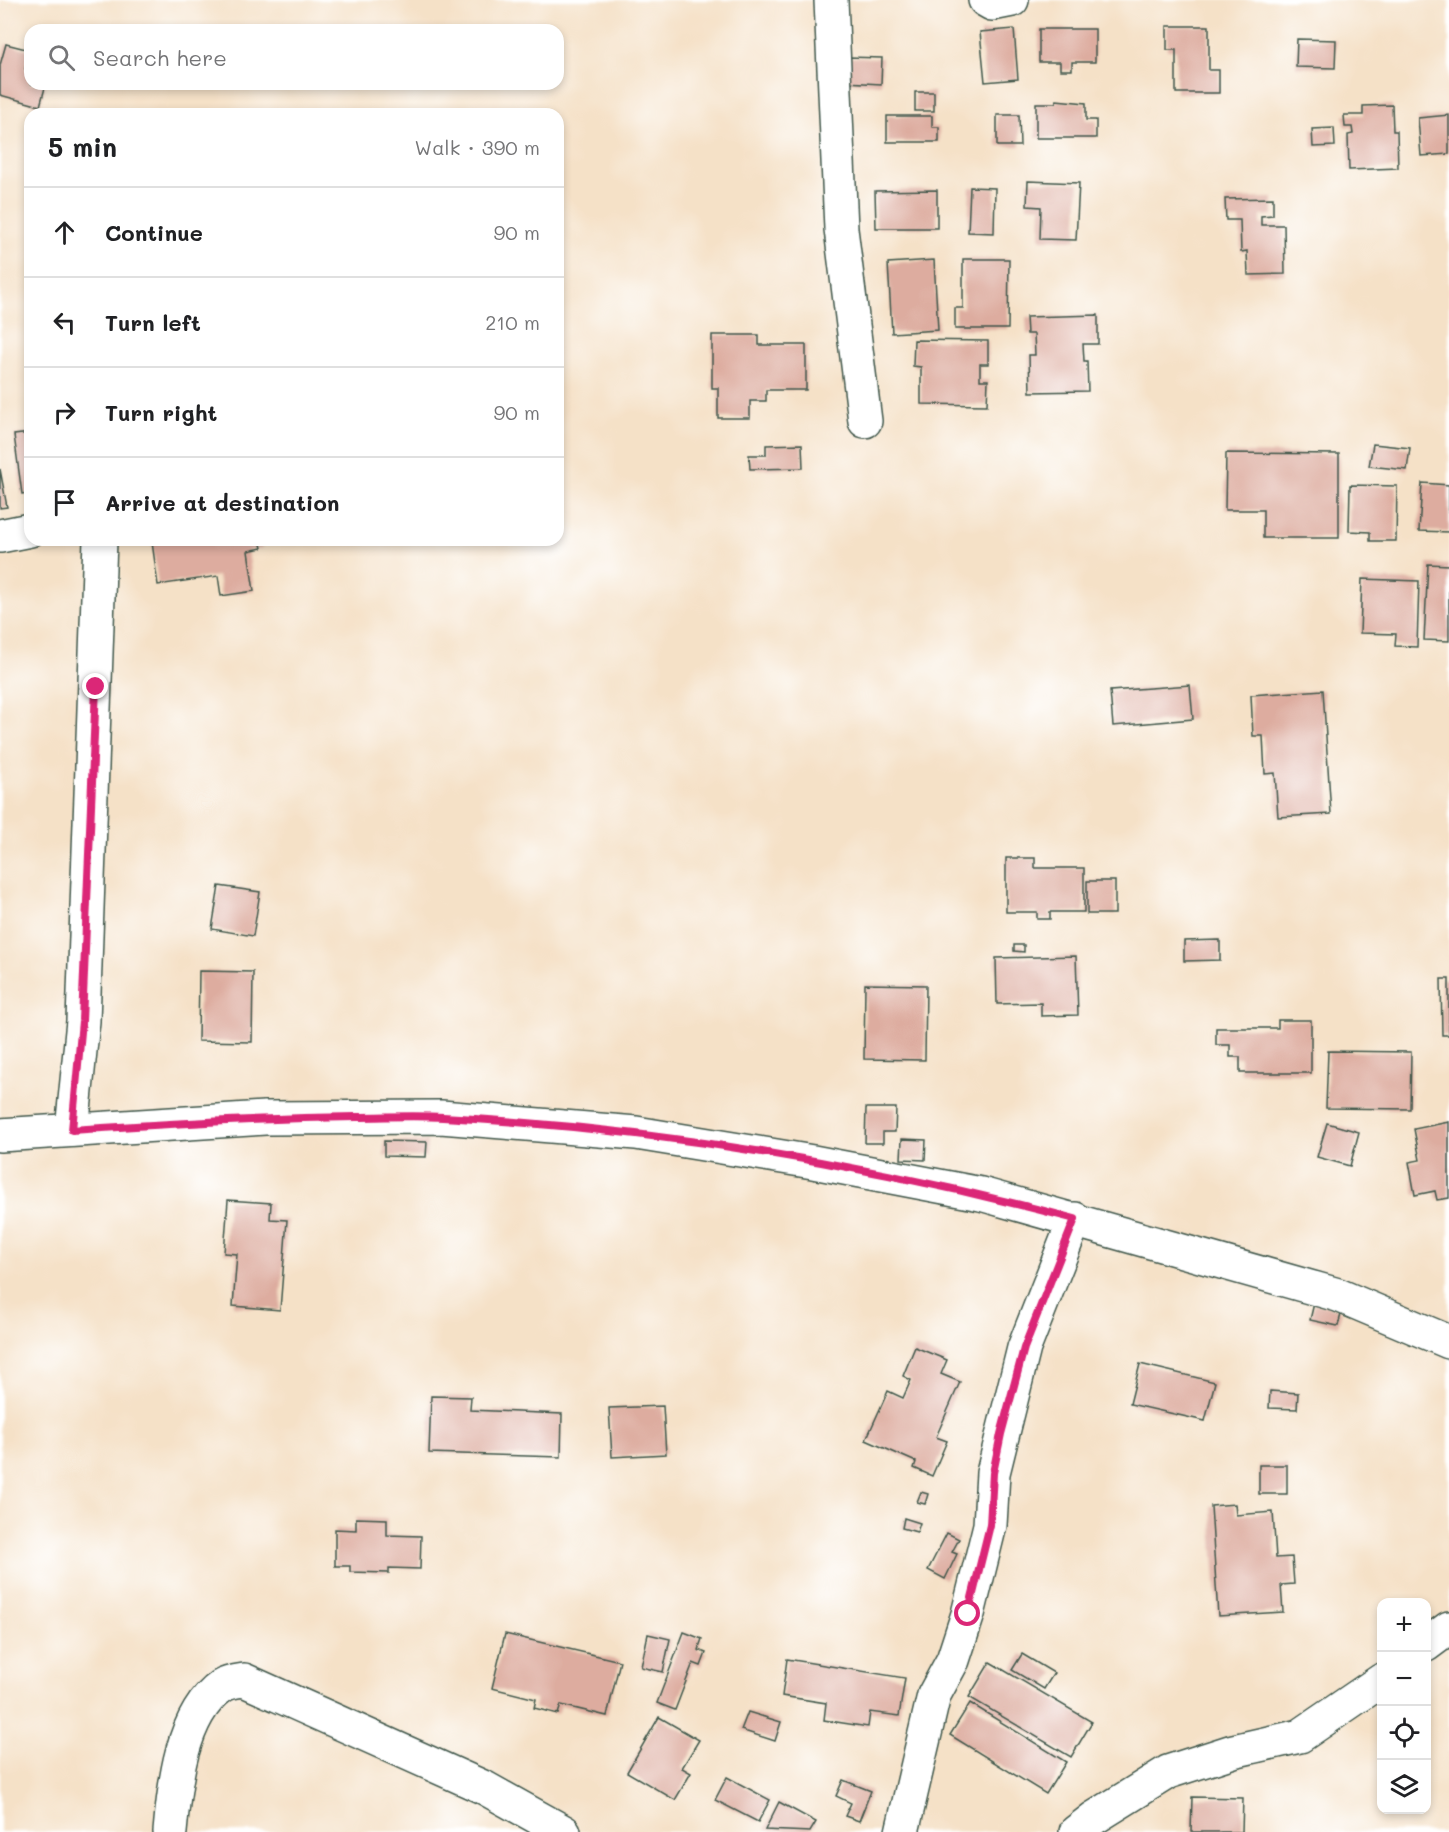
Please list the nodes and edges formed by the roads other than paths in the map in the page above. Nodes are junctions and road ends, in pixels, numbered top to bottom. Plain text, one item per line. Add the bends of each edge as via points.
1 (831, 0) edge
2 (985, 0) edge
3 (1012, 0) edge
4 (865, 421) dead end
5 (24, 531) edge
6 (0, 536) edge
7 (100, 546) edge
8 (72, 1130) junction
9 (0, 1135) edge
10 (1075, 1219) junction
11 (1449, 1342) edge
12 (1449, 1628) edge
13 (1431, 1641) edge
14 (1377, 1683) edge
15 (170, 1832) edge
16 (564, 1832) edge
17 (902, 1832) edge
18 (1076, 1832) edge

1 - 4 street via 841,229
2 - 3 street via 992,4
5 - 6 street
7 - 8 street via 82,1021
8 - 9 street
8 - 10 street via 265,1118 441,1117 624,1132 970,1192
10 - 11 street via 1338,1295
10 - 17 street via 1024,1348 999,1443 990,1525 968,1614 953,1660 934,1695
12 - 13 street
14 - 18 street via 1300,1736 1233,1751 1168,1772
15 - 16 street via 174,1790 189,1731 208,1700 223,1685 244,1680 485,1788

